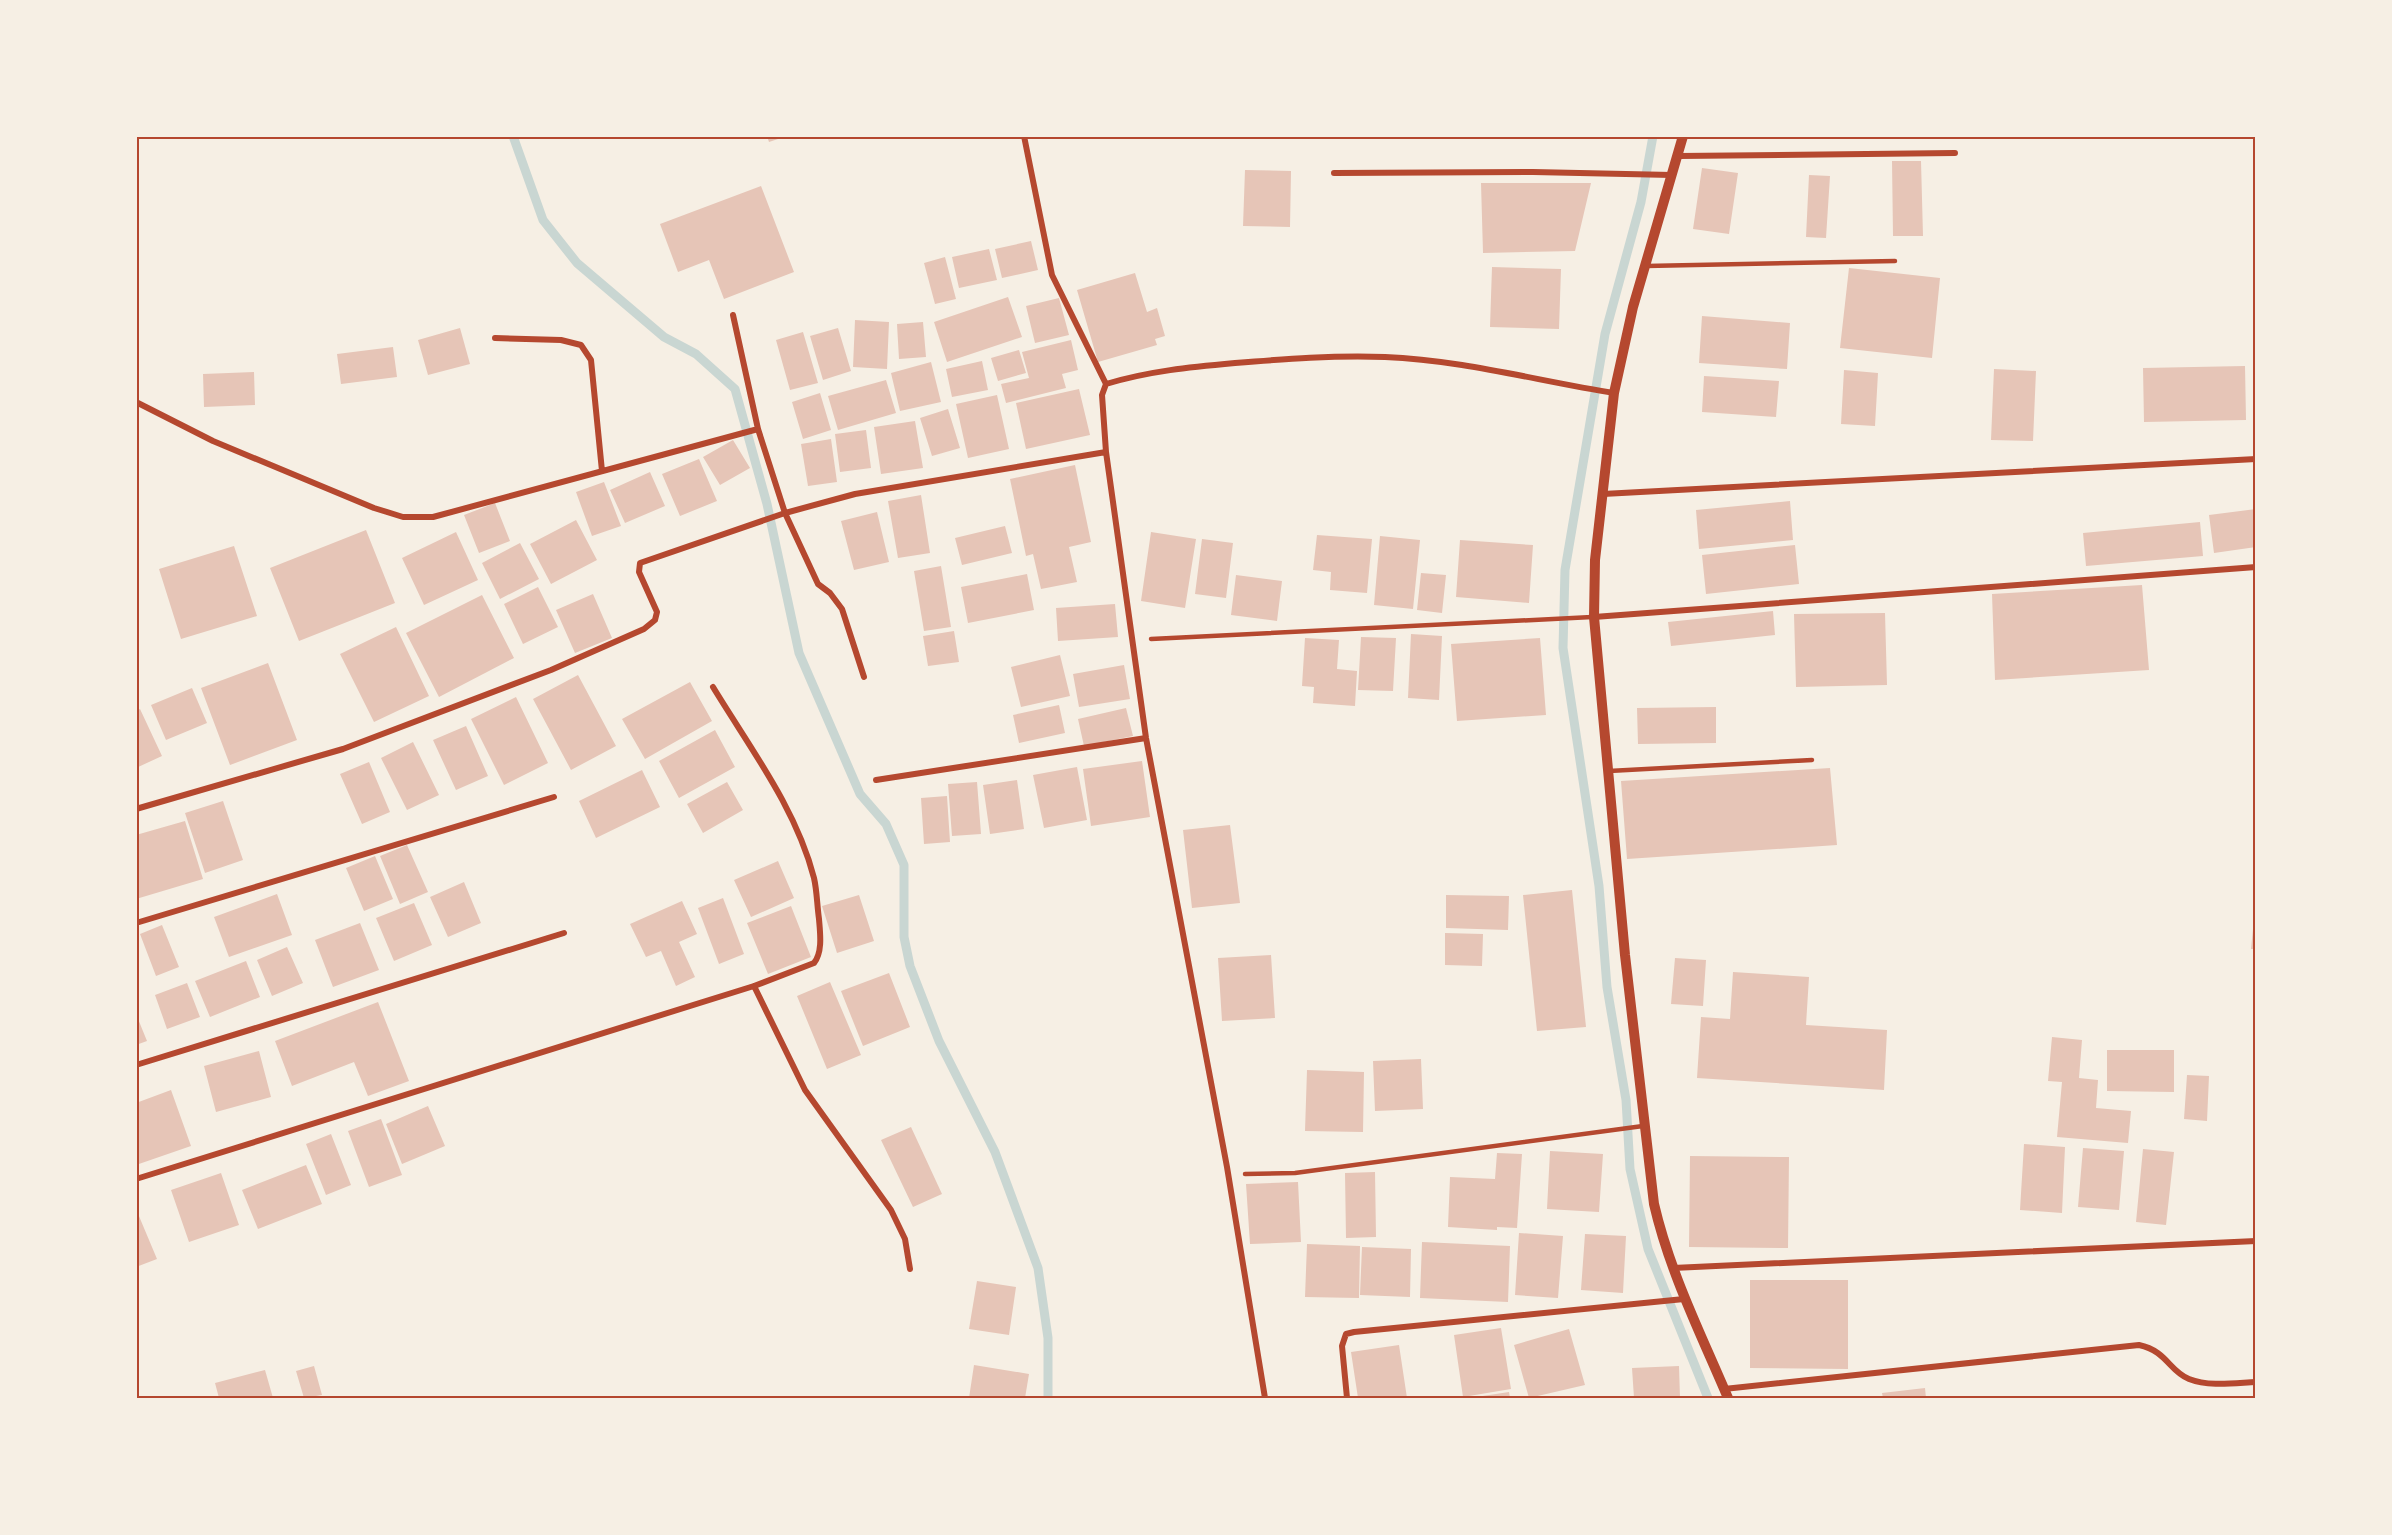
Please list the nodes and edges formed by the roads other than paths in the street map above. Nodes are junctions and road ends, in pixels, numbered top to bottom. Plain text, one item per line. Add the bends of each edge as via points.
1 (1024, 136) edge
2 (1683, 136) edge
3 (1955, 153) dead end
4 (1679, 156) junction
5 (1334, 173) dead end
6 (1673, 175) junction
7 (1895, 261) dead end
8 (1644, 266) junction
9 (734, 315) dead end
10 (495, 338) dead end
11 (1106, 384) junction
12 (1614, 393) junction
13 (136, 402) edge
14 (755, 429) junction
15 (1106, 452) junction
16 (2256, 459) edge
17 (602, 471) junction
18 (1603, 494) junction
19 (785, 513) junction
20 (2256, 567) edge
21 (1594, 616) junction
22 (1151, 639) dead end
23 (864, 677) dead end
24 (713, 687) dead end
25 (1146, 738) junction
26 (1812, 760) dead end
27 (1609, 771) junction
28 (876, 780) dead end
29 (554, 797) dead end
30 (136, 809) edge
31 (136, 923) edge
32 (564, 933) dead end
33 (754, 986) junction
34 (136, 1065) edge
35 (1638, 1127) junction
36 (1245, 1174) dead end
37 (136, 1179) edge
38 (2256, 1241) edge
39 (1672, 1268) junction
40 (910, 1269) dead end
41 (1680, 1299) junction
42 (2256, 1382) edge
43 (1726, 1394) edge
44 (1265, 1398) edge
45 (1347, 1398) edge

1 - 11 street via 1052,275
2 - 4 street
3 - 4 street
4 - 6 street
5 - 6 street
6 - 8 street
7 - 8 lane
8 - 12 street
9 - 14 street
10 - 17 street via 561,340 581,345 591,360
11 - 12 street via 1143,373 1184,368 1315,357 1386,357 1450,363
11 - 15 street via 1102,396
12 - 18 street
13 - 17 street via 213,441 403,517 433,517
14 - 17 street
14 - 19 street
15 - 19 street via 921,481
15 - 25 street
16 - 18 street
18 - 21 street via 1595,561
19 - 23 street via 818,584 842,609
19 - 30 street via 642,562 639,572 657,612 655,620 644,628 551,670 343,749
20 - 21 street
21 - 22 lane
21 - 27 street
24 - 33 street via 786,806 814,879 820,940 817,960
25 - 28 street
25 - 44 street via 1227,1167
26 - 27 lane
27 - 35 street
29 - 31 street
32 - 34 street
33 - 37 street
33 - 40 street via 805,1090 891,1210 905,1239
35 - 36 lane via 1295,1173
35 - 39 street
38 - 39 street
39 - 41 street
41 - 43 street
41 - 45 street via 1354,1332 1344,1337 1342,1346
42 - 43 street via 2204,1383 2188,1379 2152,1348 2139,1345

